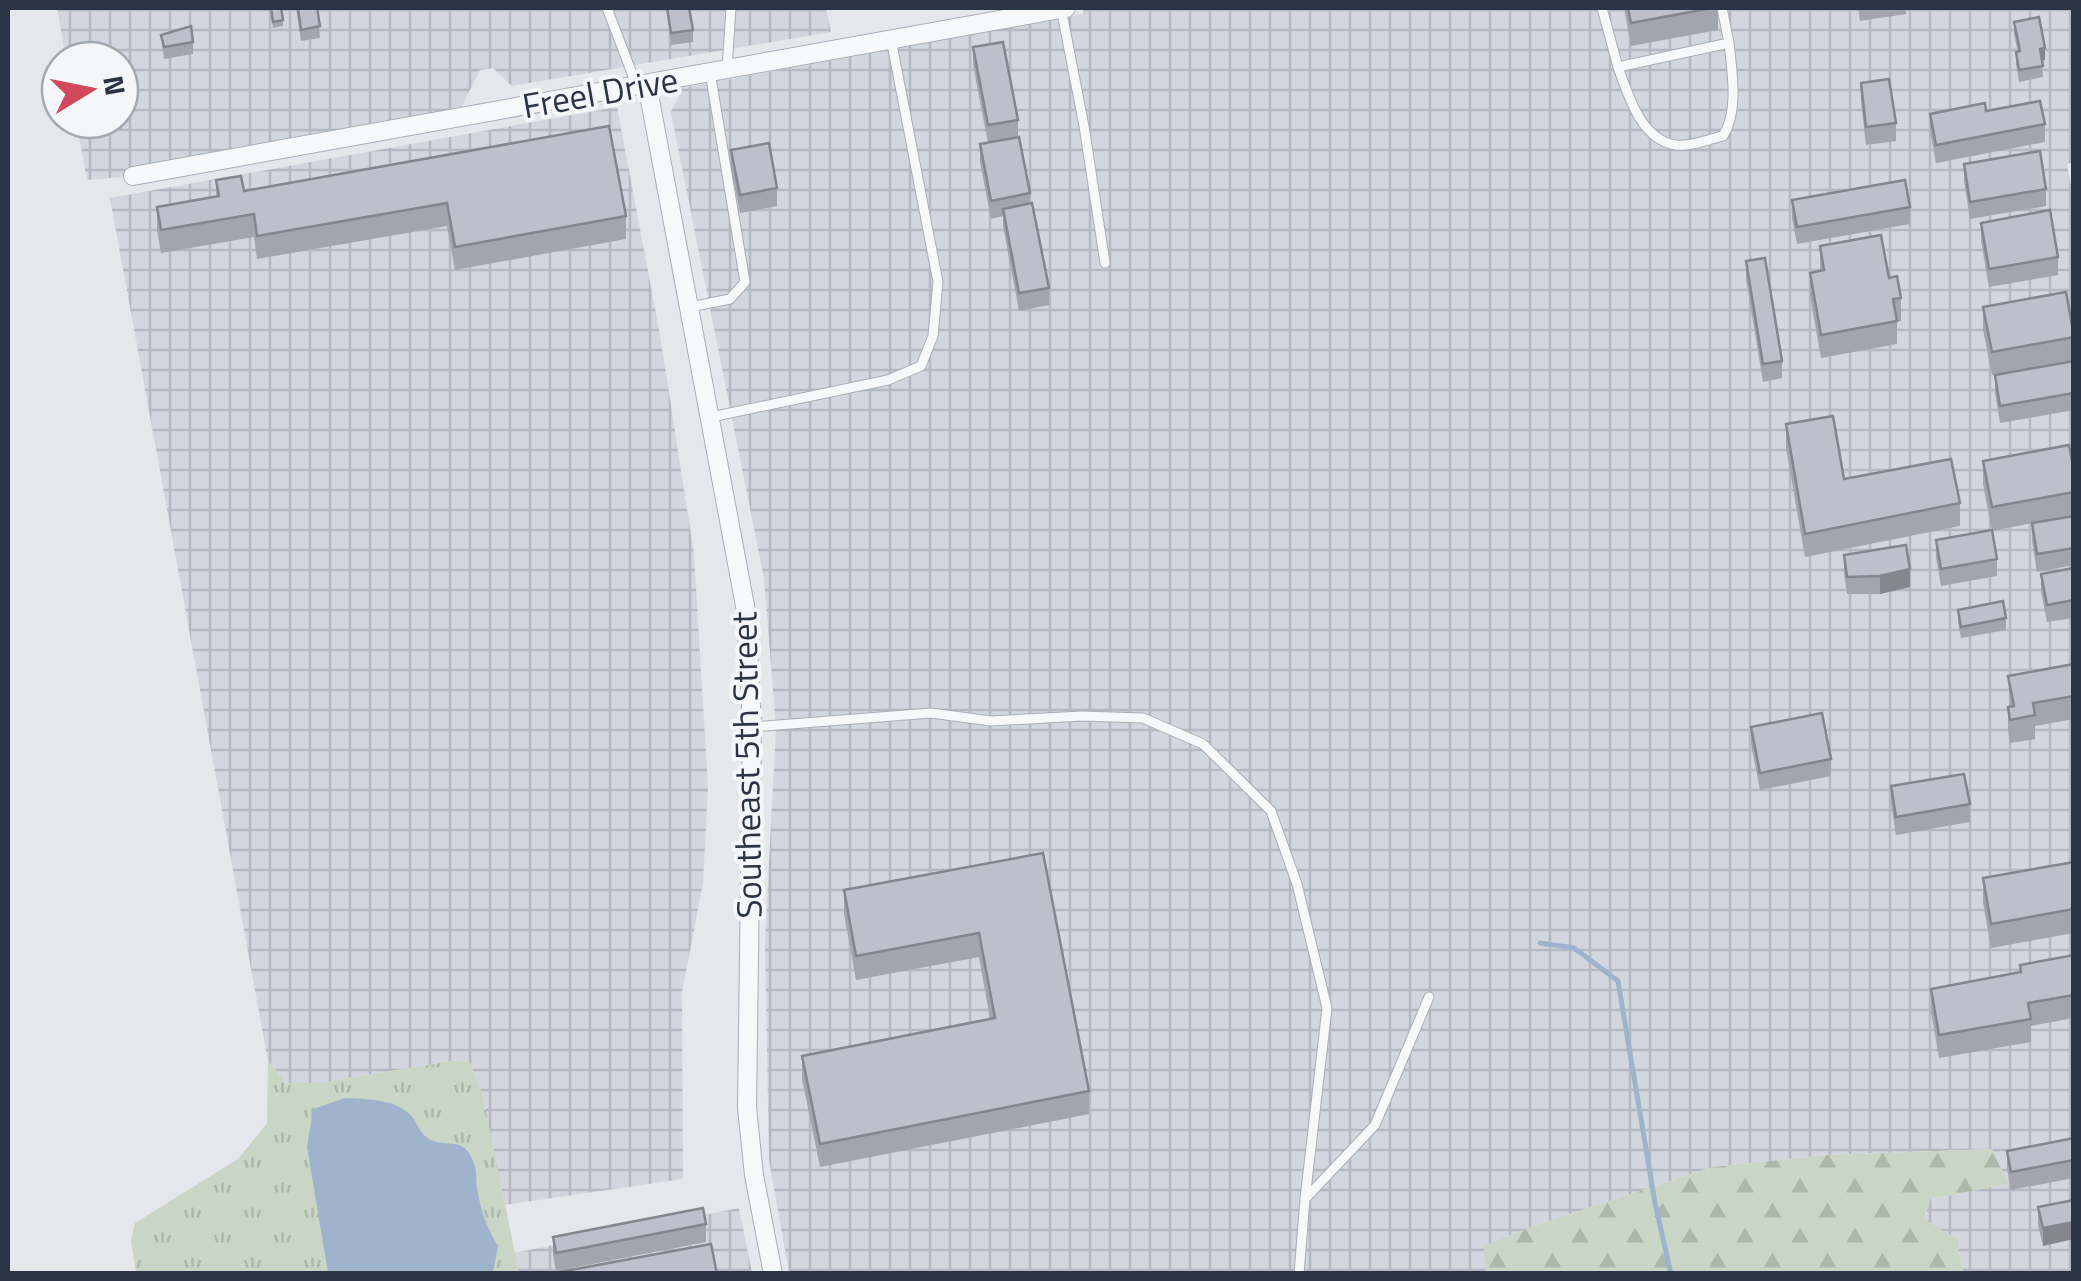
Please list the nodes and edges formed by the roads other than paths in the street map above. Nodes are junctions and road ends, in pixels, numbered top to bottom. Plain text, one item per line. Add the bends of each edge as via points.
1 (607, 8) edge
2 (731, 8) edge
3 (1064, 8) edge
4 (1602, 8) edge
5 (1722, 8) edge
6 (891, 39) junction
7 (1729, 43) junction
8 (1618, 67) junction
9 (718, 70) junction
10 (642, 84) junction
11 (133, 176) dead end
12 (1105, 264) dead end
13 (690, 307) junction
14 (711, 417) junction
15 (752, 727) junction
16 (1429, 997) dead end
17 (1305, 1198) junction
18 (773, 1274) edge
19 (1298, 1274) edge

1 - 10 lane
2 - 9 lane
3 - 6 street, Freel Drive
3 - 12 lane
4 - 8 lane
5 - 7 lane
6 - 9 street, Freel Drive
6 - 14 lane via 938,282 933,336 921,366 888,380
7 - 8 lane
7 - 8 lane via 1730,126 1723,136 1702,141 1678,146 1658,138 1632,106
9 - 10 street, Freel Drive
9 - 13 lane via 745,282 730,299
10 - 11 street, Freel Drive
10 - 13 street, Southeast 5th Street
13 - 14 street, Southeast 5th Street
14 - 15 street, Southeast 5th Street via 746,612
15 - 17 lane via 931,713 992,721 1143,718 1203,744 1272,812 1327,1008
15 - 18 street, Southeast 5th Street via 747,1108
16 - 17 lane via 1375,1125
17 - 19 lane

